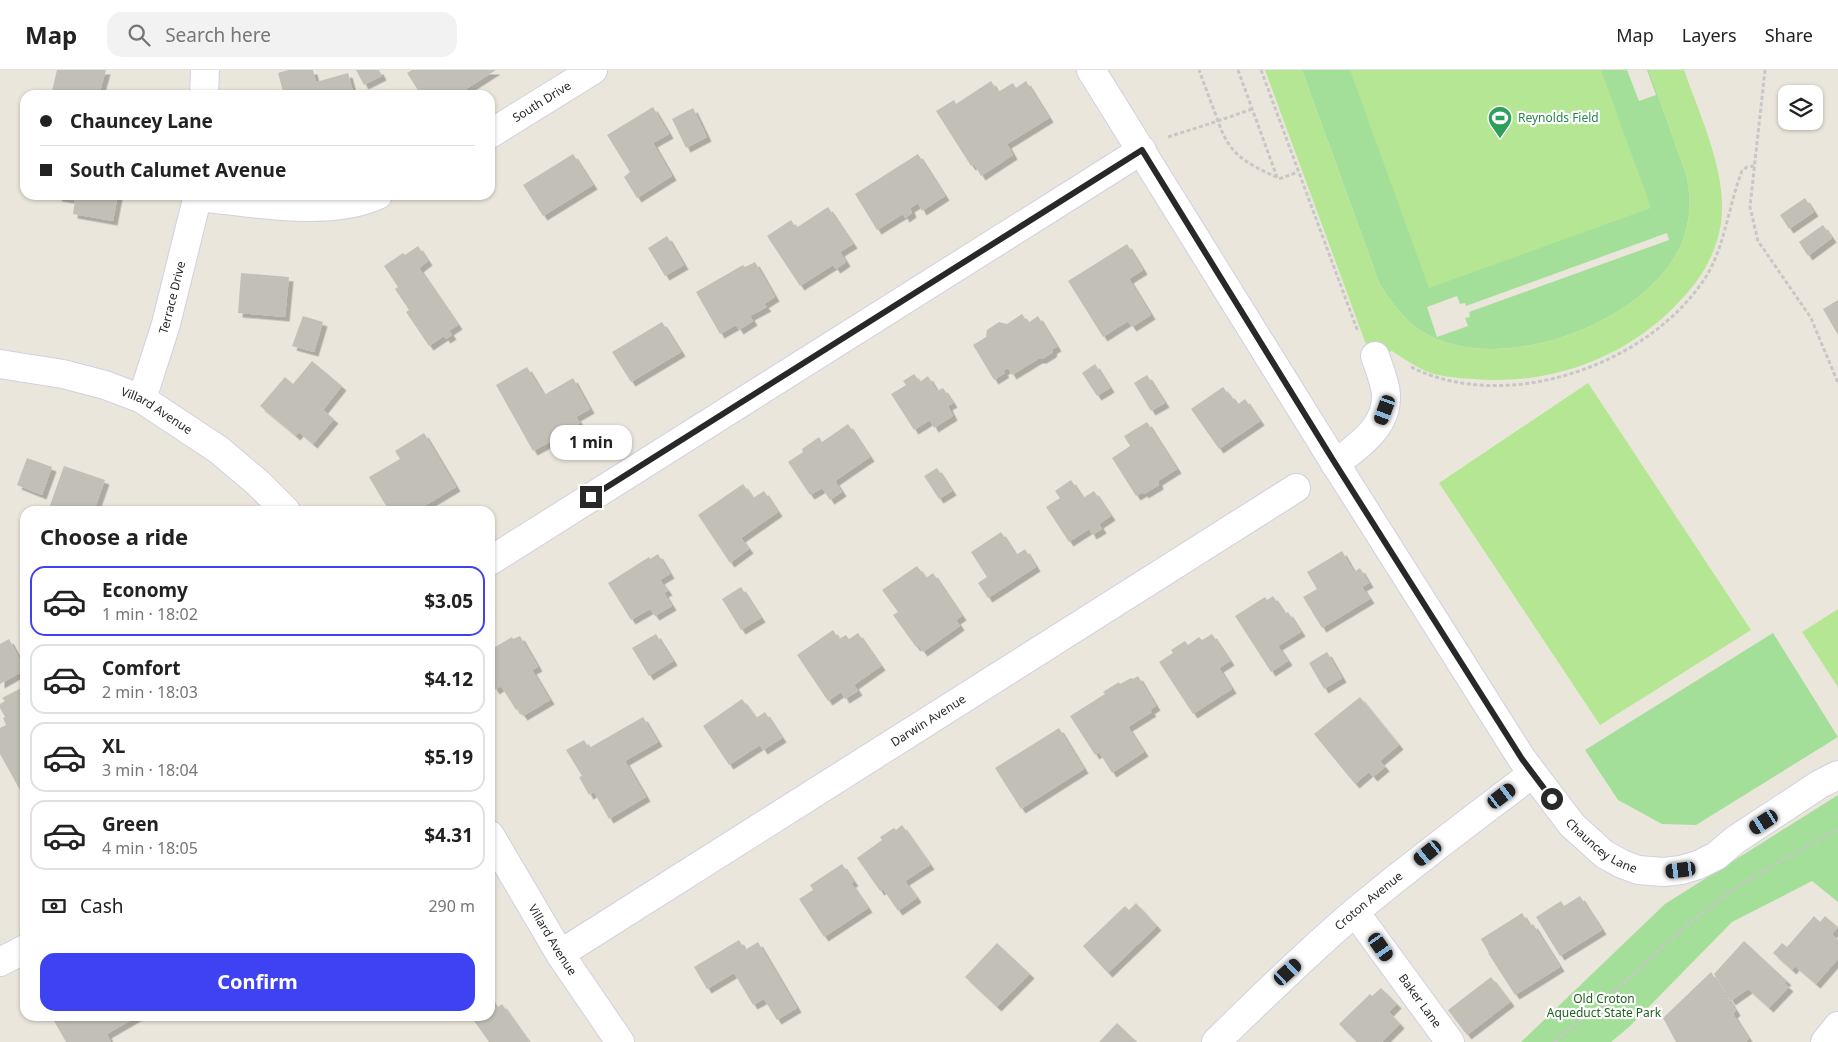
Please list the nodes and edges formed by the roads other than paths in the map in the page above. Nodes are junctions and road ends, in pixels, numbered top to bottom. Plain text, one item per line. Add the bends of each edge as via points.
1 (206, 70) edge
2 (593, 70) edge
3 (1091, 70) edge
4 (204, 90) edge
5 (495, 131) edge
6 (1154, 144) junction
7 (197, 200) edge
8 (234, 200) edge
9 (359, 200) edge
10 (1376, 358) road end
11 (0, 364) edge
12 (142, 399) junction
13 (1335, 464) junction
14 (1296, 488) dead end
15 (281, 506) edge
16 (495, 558) edge
17 (1532, 774) junction
18 (1838, 775) edge
19 (495, 844) edge
20 (1355, 912) junction
21 (20, 952) edge
22 (560, 954) junction
23 (0, 962) edge
24 (1838, 1026) edge
25 (620, 1042) edge
26 (1216, 1042) edge
27 (1450, 1042) edge
28 (1825, 1042) edge

1 - 4 street
2 - 5 street, South Drive
3 - 6 street, Chauncey Lane
6 - 13 street, Chauncey Lane
6 - 16 street
7 - 12 street, Terrace Drive via 166,324
8 - 9 street via 333,207
10 - 13 street via 1386,393 1385,410 1374,430
11 - 12 street, Villard Avenue via 63,374
12 - 15 street, Villard Avenue via 219,450
13 - 17 street, Chauncey Lane
14 - 22 street, Darwin Avenue
17 - 18 street, Chauncey Lane via 1572,825 1604,854 1638,870 1664,872 1698,865 1716,856 1735,840
17 - 20 street, Croton Avenue
19 - 22 street, Villard Avenue
20 - 26 street, Croton Avenue
20 - 27 street, Baker Lane
21 - 23 street
22 - 25 street, Villard Avenue
24 - 28 street

